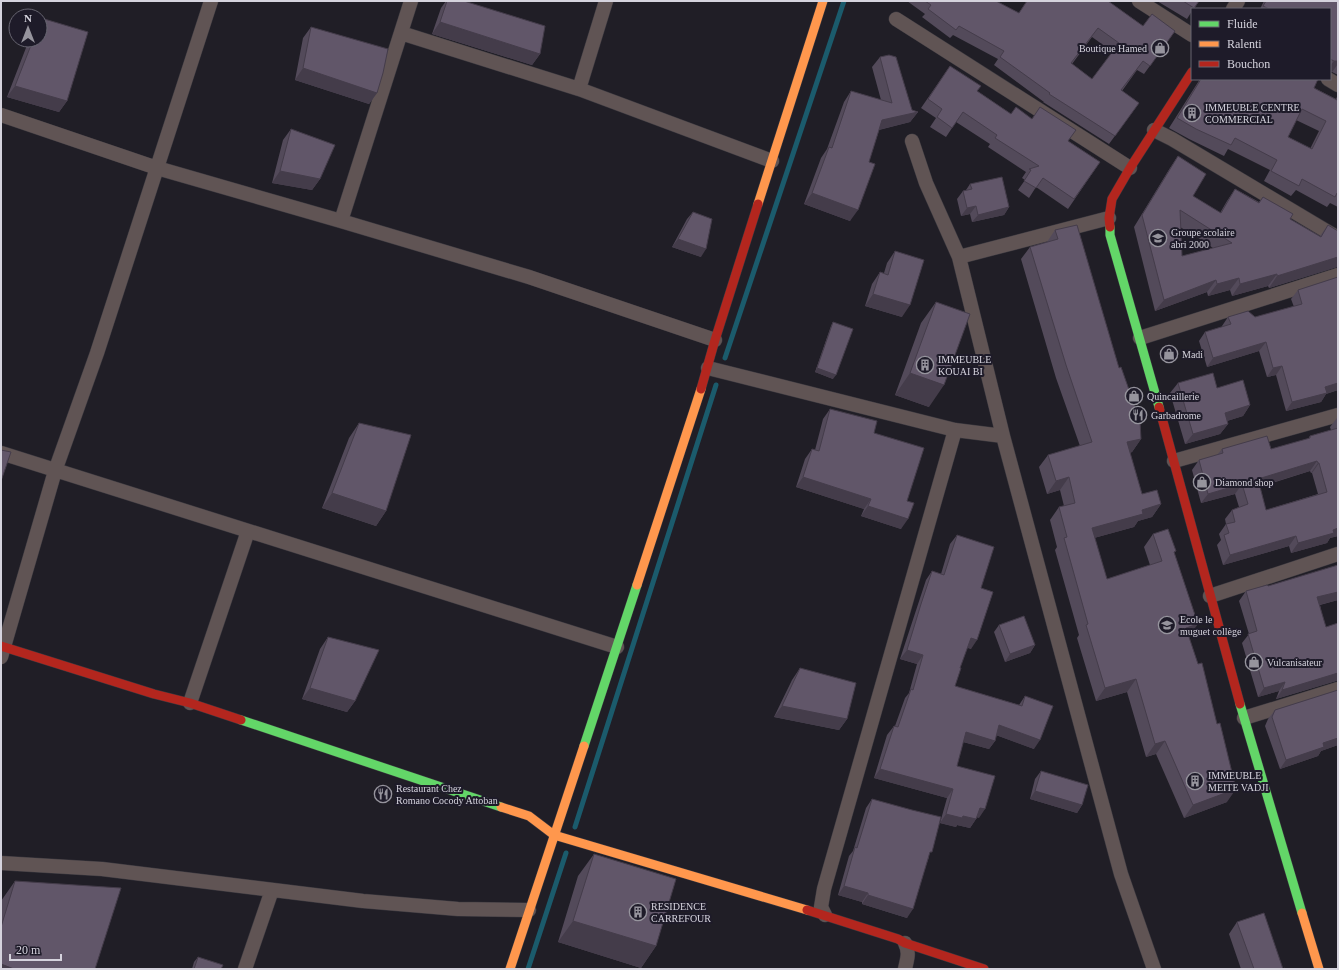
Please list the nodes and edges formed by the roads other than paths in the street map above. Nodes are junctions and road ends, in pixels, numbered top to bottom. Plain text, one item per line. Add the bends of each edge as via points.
1 (211, 1) edge
2 (410, 1) edge
3 (606, 1) edge
4 (823, 1) edge
5 (1139, 1) edge
6 (896, 19) dead end
7 (401, 33) junction
8 (1191, 34) edge
9 (1191, 74) edge
10 (579, 89) junction
11 (1, 115) edge
12 (1154, 130) junction
13 (912, 141) dead end
14 (772, 161) junction
15 (157, 168) junction
16 (1130, 168) junction
17 (1109, 218) junction
18 (341, 221) junction
19 (1338, 238) edge
20 (959, 257) junction
21 (1338, 275) edge
22 (1140, 338) junction
23 (715, 340) junction
24 (708, 368) junction
25 (1338, 415) edge
26 (955, 430) junction
27 (1003, 436) junction
28 (1, 453) edge
29 (1174, 461) junction
30 (55, 470) junction
31 (248, 531) junction
32 (1338, 554) edge
33 (1210, 596) junction
34 (617, 647) junction
35 (2, 650) edge
36 (1338, 688) edge
37 (190, 703) junction
38 (1244, 718) junction
39 (554, 835) junction
40 (1, 863) edge
41 (272, 890) junction
42 (529, 910) junction
43 (825, 915) junction
44 (905, 943) junction
45 (245, 969) edge
46 (510, 969) edge
47 (905, 969) edge
48 (984, 969) edge
49 (1154, 969) edge
50 (1319, 969) edge

1 - 15 street
2 - 7 street
3 - 10 street
4 - 14 street
5 - 8 street
6 - 16 street
7 - 10 street
7 - 18 street
9 - 12 street
10 - 14 street
11 - 15 street
12 - 16 street
12 - 19 street
13 - 20 street via 926,183
14 - 23 street
15 - 18 street
15 - 30 street via 97,353
16 - 17 street via 1112,200
17 - 20 street
17 - 22 street via 1110,235
18 - 23 street via 529,278
20 - 27 street
21 - 22 street
22 - 29 street
23 - 24 street
24 - 26 street
24 - 34 street
25 - 29 street
26 - 27 street
26 - 43 street via 824,888 821,907
27 - 49 street via 1121,874
28 - 30 street
29 - 33 street
30 - 31 street
30 - 35 street
31 - 34 street
31 - 37 street
32 - 33 street
33 - 38 street
34 - 39 street
35 - 37 street
36 - 38 street
37 - 39 street via 529,816
38 - 50 street
39 - 42 street
39 - 43 street
40 - 41 street via 102,869
41 - 42 street via 458,909
41 - 45 street
42 - 46 street
43 - 44 street
44 - 47 street via 908,956
44 - 48 street

